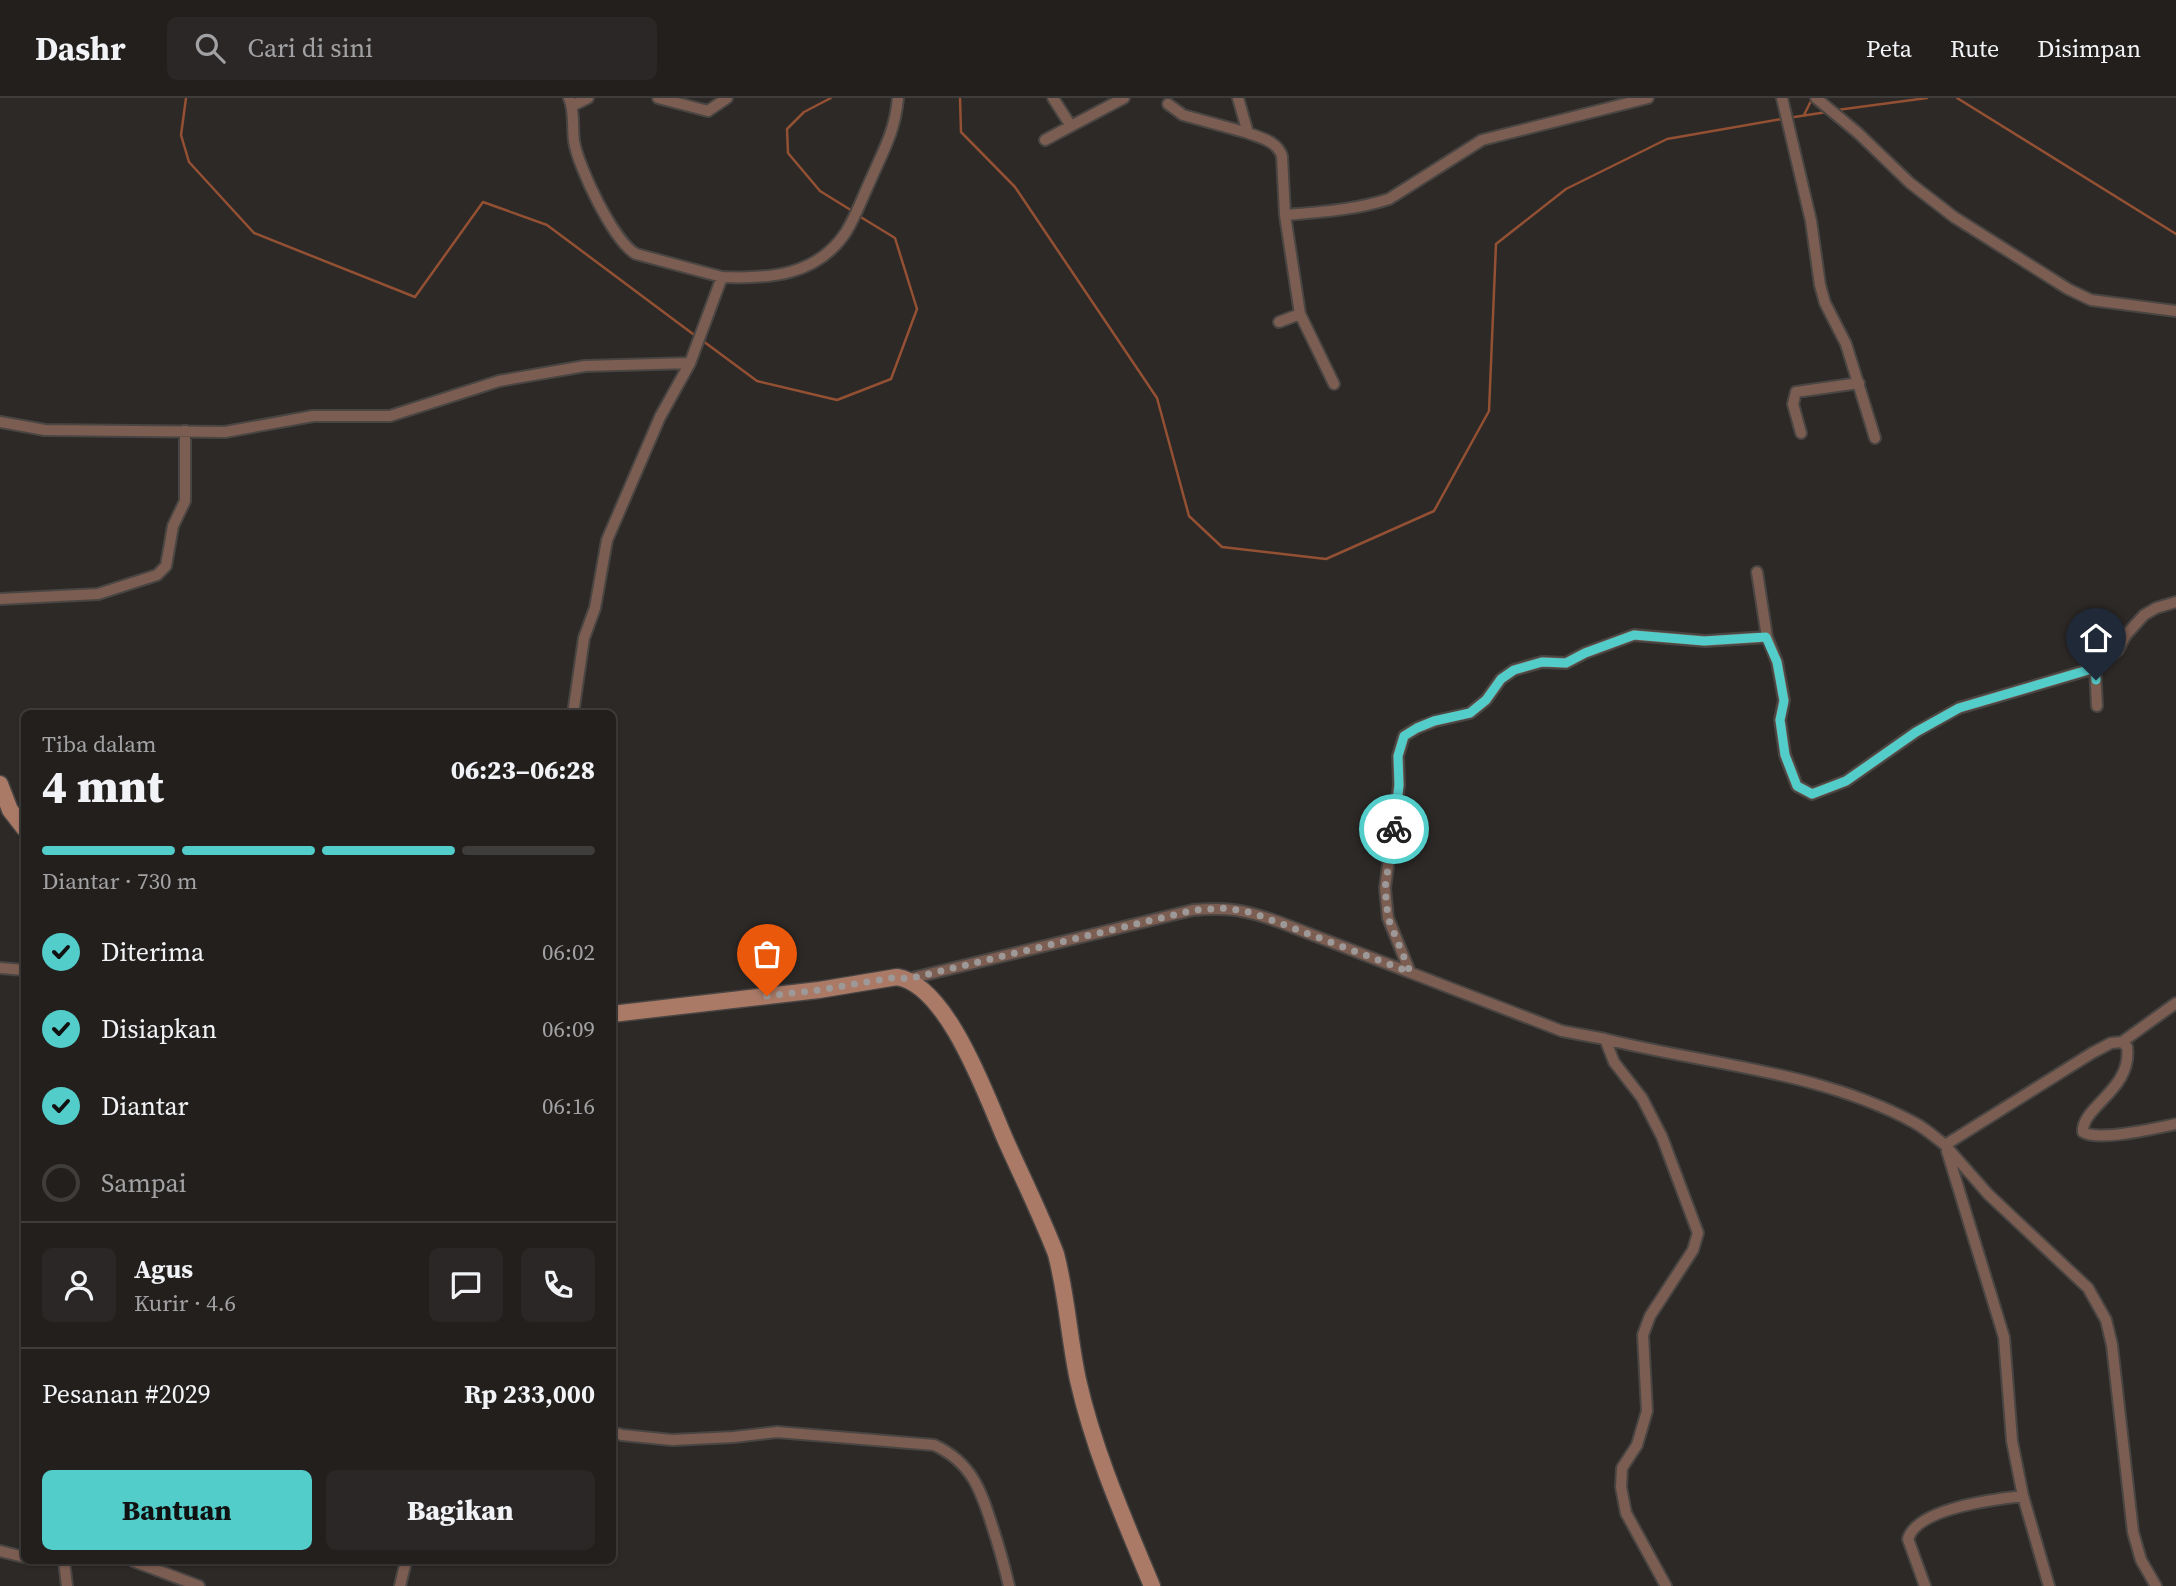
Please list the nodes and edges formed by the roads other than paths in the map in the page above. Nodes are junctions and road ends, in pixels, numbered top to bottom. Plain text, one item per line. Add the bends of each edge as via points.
1 (588, 98) edge
2 (658, 98) edge
3 (727, 98) edge
4 (898, 98) edge
5 (1053, 98) edge
6 (1094, 98) edge
7 (1124, 98) edge
8 (1238, 98) edge
9 (1648, 98) edge
10 (1782, 98) edge
11 (1816, 98) edge
12 (570, 102) edge
13 (1168, 104) dead end
14 (1101, 110) junction
15 (1071, 127) junction
16 (1248, 133) junction
17 (1045, 140) dead end
18 (1285, 215) junction
19 (722, 277) junction
20 (2176, 312) edge
21 (1300, 314) junction
22 (1279, 322) dead end
23 (690, 363) junction
24 (1859, 383) junction
25 (1334, 384) dead end
26 (0, 422) edge
27 (185, 431) junction
28 (1801, 433) dead end
29 (1875, 438) dead end
30 (1757, 572) dead end
31 (0, 598) edge
32 (2176, 602) edge
33 (1766, 637) junction
34 (2095, 668) junction
35 (2097, 706) dead end
36 (574, 710) edge
37 (0, 783) edge
38 (21, 824) edge
39 (0, 968) edge
40 (21, 970) edge
41 (1410, 972) junction
42 (908, 979) junction
43 (2176, 1003) edge
44 (616, 1014) edge
45 (1605, 1039) junction
46 (2122, 1042) junction
47 (2176, 1124) edge
48 (1945, 1145) junction
49 (616, 1433) edge
50 (2023, 1496) junction
51 (0, 1551) edge
52 (21, 1555) edge
53 (64, 1564) edge
54 (141, 1564) edge
55 (405, 1564) edge
56 (67, 1586) edge
57 (199, 1586) edge
58 (400, 1586) edge
59 (1009, 1586) edge
60 (1152, 1586) edge
61 (1666, 1586) edge
62 (1925, 1586) edge
63 (2049, 1586) edge
64 (2156, 1586) edge

1 - 12 street
2 - 3 street via 708,111
4 - 19 street via 896,123 846,231 830,251 806,268 785,274
5 - 15 street
6 - 14 street
7 - 14 street
8 - 16 street
9 - 18 street via 1482,140 1381,201 1334,212
10 - 24 street via 1811,220 1820,285
11 - 20 street via 1954,217 2068,289 2091,300
12 - 19 street via 579,160 613,229 629,250
13 - 16 street via 1184,115
14 - 15 street
15 - 17 street
16 - 18 street via 1280,149
18 - 21 street
19 - 23 street
21 - 22 street
21 - 25 street
23 - 27 street via 585,366 499,381 390,416 313,416 225,432
23 - 36 street via 660,417 607,540 595,608 584,638
24 - 28 street via 1796,392 1794,412
24 - 29 street
26 - 27 street via 45,429
27 - 31 street via 185,501 173,526 166,566 157,575 98,594
30 - 33 street
32 - 34 street via 2144,615 2118,650
33 - 34 street via 1777,662 1784,701 1780,720 1785,755 1797,786 1812,794 1846,781 1959,708
33 - 41 street via 1704,641 1634,635 1566,663 1542,662 1514,670 1470,713 1434,721 1404,736 1385,888 1388,918
34 - 35 street
37 - 38 street
39 - 40 street
41 - 42 street via 1279,922 1226,908 1194,910
41 - 45 street via 1562,1031
42 - 44 street
42 - 60 street via 933,1000 957,1036 1042,1217 1063,1280 1078,1381 1124,1521
43 - 46 street
45 - 48 street via 1789,1077 1856,1096 1917,1124
45 - 61 street via 1614,1062 1642,1098 1662,1138 1699,1233 1643,1335 1647,1411 1637,1445 1622,1468 1626,1513
46 - 47 street via 2127,1047 2126,1068 2083,1124 2083,1132 2108,1136
46 - 48 street via 2092,1053
48 - 50 street via 2004,1337 2010,1428
48 - 64 street via 1988,1194 2088,1288 2106,1321 2133,1532 2141,1560
49 - 59 street via 672,1440 777,1432 934,1445 967,1469 980,1488
50 - 62 street via 1957,1506 1915,1528 1908,1539
50 - 63 street
51 - 52 street
53 - 56 street
54 - 57 street
55 - 58 street

